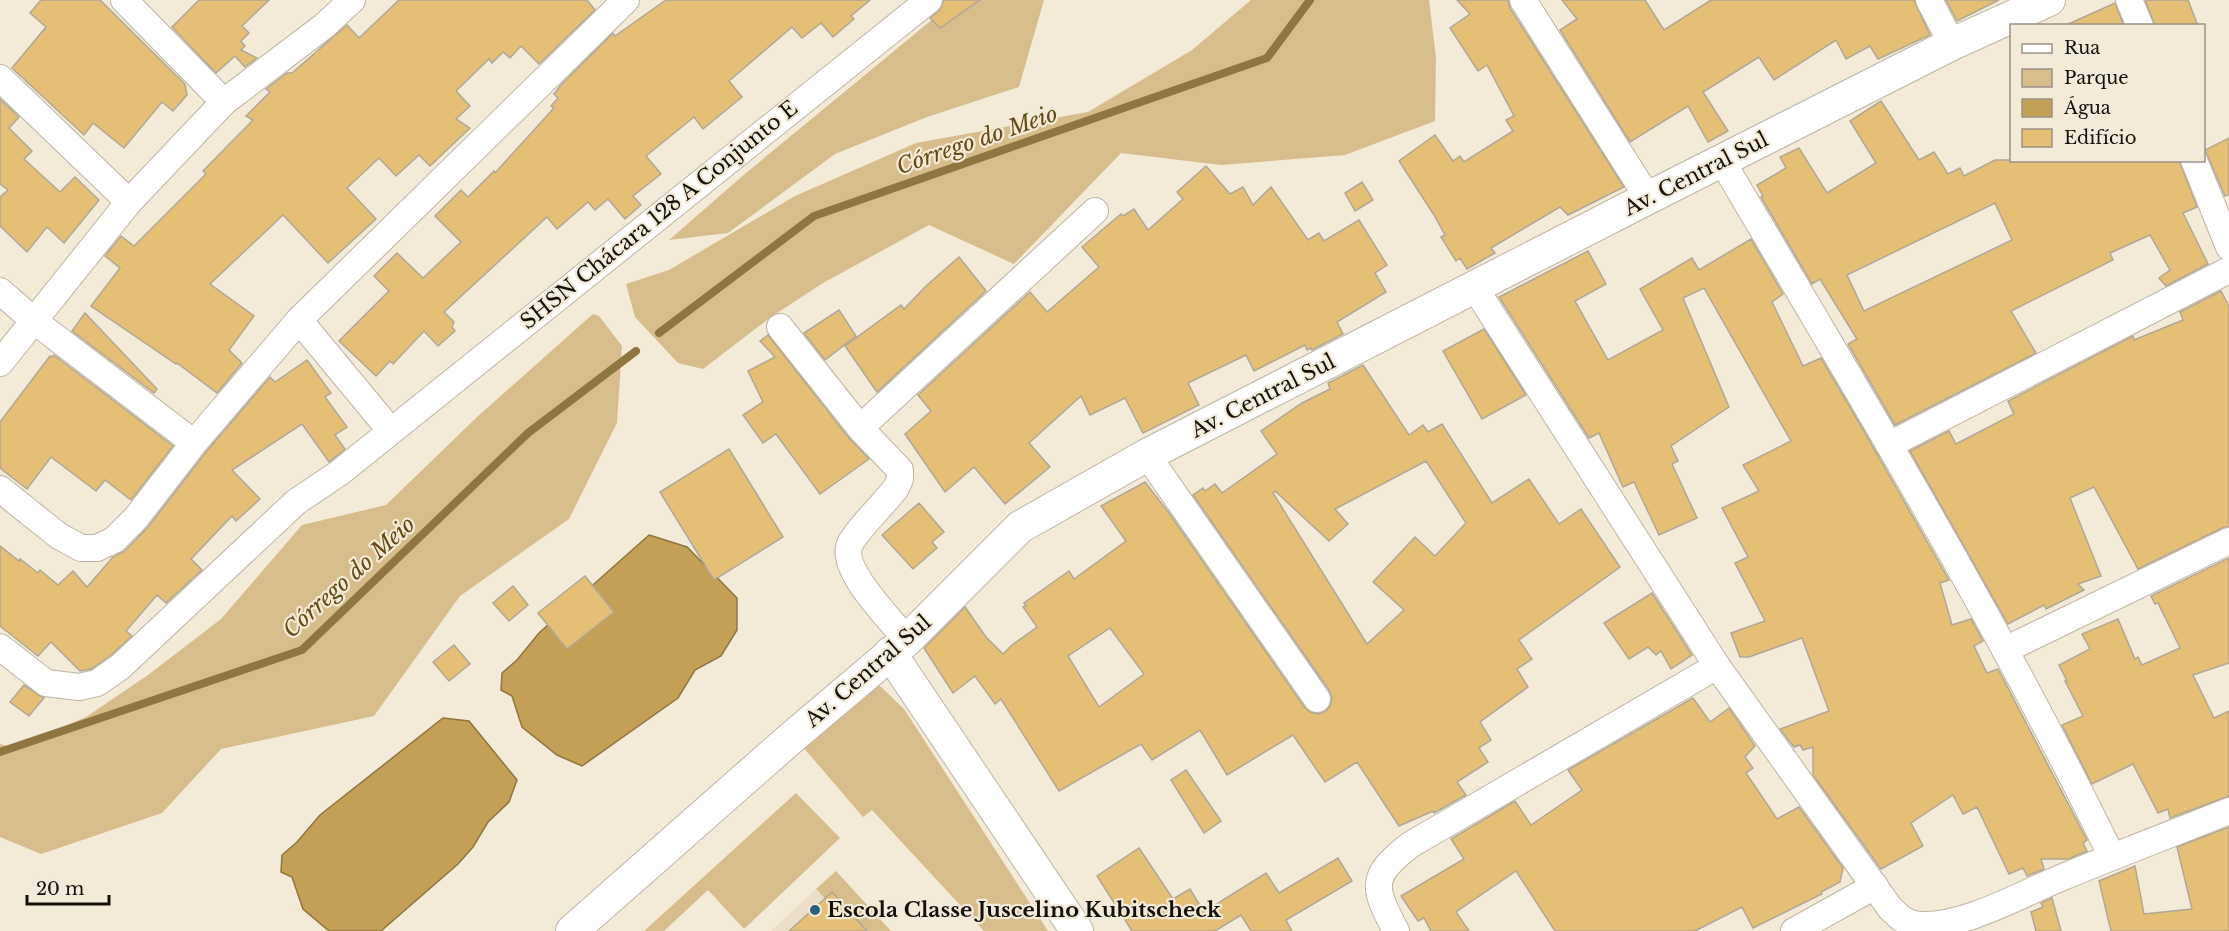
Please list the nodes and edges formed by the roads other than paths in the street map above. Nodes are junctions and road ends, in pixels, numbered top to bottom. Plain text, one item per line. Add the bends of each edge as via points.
1 (124, 0) edge
2 (352, 0) edge
3 (626, 0) edge
4 (929, 0) edge
5 (1523, 0) edge
6 (1929, 0) edge
7 (2049, 0) edge
8 (2129, 0) edge
9 (2139, 24) edge
10 (1952, 44) junction
11 (0, 78) edge
12 (224, 102) junction
13 (1722, 161) junction
14 (2195, 162) edge
15 (1648, 198) junction
16 (129, 202) junction
17 (1095, 211) dead end
18 (2229, 247) edge
19 (2229, 270) edge
20 (1475, 288) junction
21 (0, 291) edge
22 (33, 320) junction
23 (299, 320) junction
24 (780, 327) dead end
25 (0, 363) edge
26 (860, 428) junction
27 (390, 430) junction
28 (194, 443) junction
29 (1889, 445) junction
30 (1147, 455) junction
31 (0, 489) edge
32 (2229, 541) edge
33 (899, 646) junction
34 (0, 647) edge
35 (2005, 650) junction
36 (1718, 666) junction
37 (1317, 699) dead end
38 (2229, 811) edge
39 (2112, 857) junction
40 (1875, 886) junction
41 (1967, 925) edge
42 (572, 931) edge
43 (1077, 931) edge
44 (1396, 931) edge
45 (1794, 931) edge

1 - 12 street
2 - 12 street
3 - 23 street
4 - 27 street, SHSN Chácara 128 A Conjunto E
5 - 15 street
6 - 10 street
7 - 10 street, Av. Central Sul
8 - 9 street
10 - 13 street, Av. Central Sul
11 - 16 street
12 - 16 street
13 - 15 street, Av. Central Sul
13 - 29 street
14 - 18 street
15 - 20 street, Av. Central Sul
16 - 22 street
17 - 26 street
19 - 29 street
20 - 30 street, Av. Central Sul
20 - 36 street
21 - 22 street
22 - 25 street
22 - 28 street
23 - 27 street
23 - 28 street
24 - 26 street
26 - 33 street via 900,470 900,479 850,544 848,558
27 - 34 street, SHSN Chácara 128 A Conjunto E via 339,473 296,502 120,667 97,683 79,687 46,683
28 - 31 street via 136,518 114,540 97,548 81,548 59,536
29 - 35 street
30 - 33 street, Av. Central Sul via 1020,527
30 - 37 street
32 - 35 street
33 - 42 street, Av. Central Sul
33 - 43 street
35 - 39 street
36 - 40 street
36 - 44 street via 1392,859 1379,876 1378,887 1382,905
38 - 39 street
39 - 41 street
40 - 41 street via 1890,908 1911,924
40 - 45 street

